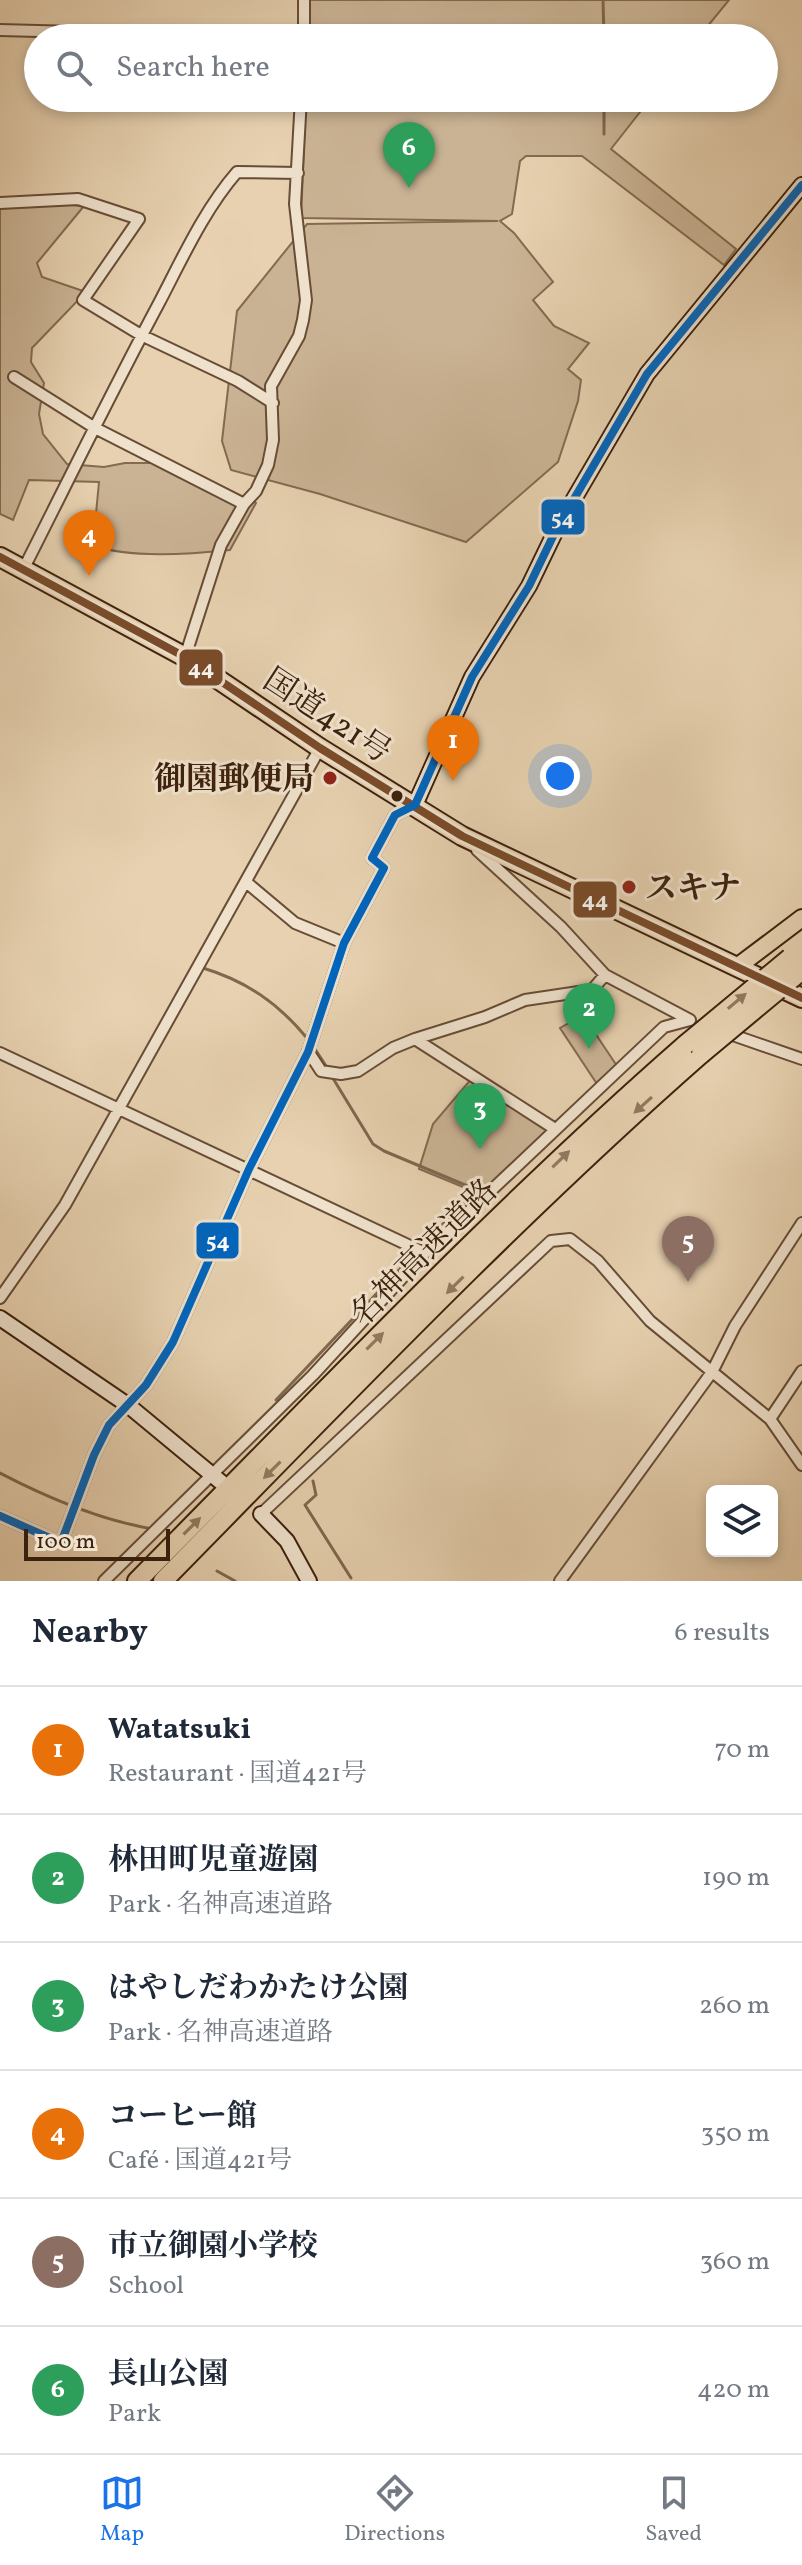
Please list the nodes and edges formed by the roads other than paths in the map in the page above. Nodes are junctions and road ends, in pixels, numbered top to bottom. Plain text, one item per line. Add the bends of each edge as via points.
1 (304, 0) edge
2 (304, 24) edge
3 (0, 30) edge
4 (24, 31) edge
5 (300, 112) edge
6 (298, 173) junction
7 (802, 185) edge
8 (0, 203) edge
9 (141, 335) junction
10 (14, 377) dead end
11 (273, 403) junction
12 (95, 428) junction
13 (244, 504) junction
14 (0, 557) edge
15 (23, 570) junction
16 (185, 657) junction
17 (320, 748) junction
18 (415, 805) junction
19 (462, 836) junction
20 (246, 882) junction
21 (802, 918) edge
22 (344, 943) junction
23 (798, 959) edge
24 (737, 967) junction
25 (605, 975) junction
26 (802, 998) edge
27 (690, 1020) junction
28 (415, 1039) junction
29 (693, 1049) junction
30 (308, 1051) junction
31 (0, 1053) edge
32 (802, 1059) edge
33 (121, 1109) junction
34 (555, 1129) junction
35 (249, 1169) junction
36 (802, 1223) edge
37 (425, 1253) junction
38 (0, 1298) edge
39 (0, 1318) edge
40 (802, 1371) edge
41 (712, 1372) junction
42 (129, 1406) junction
43 (770, 1419) junction
44 (802, 1465) edge
45 (217, 1478) junction
46 (261, 1514) joint
47 (0, 1516) edge
48 (104, 1581) edge
49 (137, 1581) edge
50 (163, 1581) edge
51 (309, 1581) edge
52 (560, 1581) edge

1 - 2 street
3 - 4 street
5 - 6 street
6 - 9 street via 237,172
6 - 11 street via 295,204 306,300 299,336 271,386
7 - 18 street via 647,374 472,677
8 - 9 street via 78,199 139,219 83,300
9 - 11 street
9 - 12 street
10 - 12 street
11 - 13 street via 268,465
12 - 13 street
12 - 15 street
13 - 16 street via 221,545
14 - 15 highway, 国道421号
15 - 16 highway, 国道421号
16 - 17 highway, 国道421号
17 - 18 highway, 国道421号
17 - 20 street
18 - 19 highway, 国道421号
18 - 22 street via 395,815 372,858 384,868
19 - 24 highway, 国道421号
19 - 25 street
20 - 22 street via 295,923
20 - 33 street
21 - 24 main road
22 - 30 street
23 - 29 highway, 名神高速道路, bridge
24 - 26 highway, 国道421号
25 - 27 street
25 - 28 street via 592,990 525,1000
27 - 32 street
27 - 34 street via 664,1027
28 - 30 street via 358,1071 341,1074 321,1071
28 - 34 street
49 -> 29 highway, 名神高速道路 via 514,1204 626,1097
29 -> 50 highway, 名神高速道路 via 639,1109
30 - 35 street
31 - 33 street
33 - 35 street
33 - 38 street via 65,1205
34 - 37 street
35 - 37 street
35 - 42 street via 173,1342
36 - 41 street via 735,1326
37 - 45 street
39 - 42 street
40 - 43 street
41 - 43 street
41 - 46 street via 650,1321 598,1261 570,1239 551,1241
41 - 52 street
42 - 45 street
42 - 47 street via 109,1425 94,1455 61,1543
43 - 44 street
45 - 48 street
46 - 51 street via 287,1541

